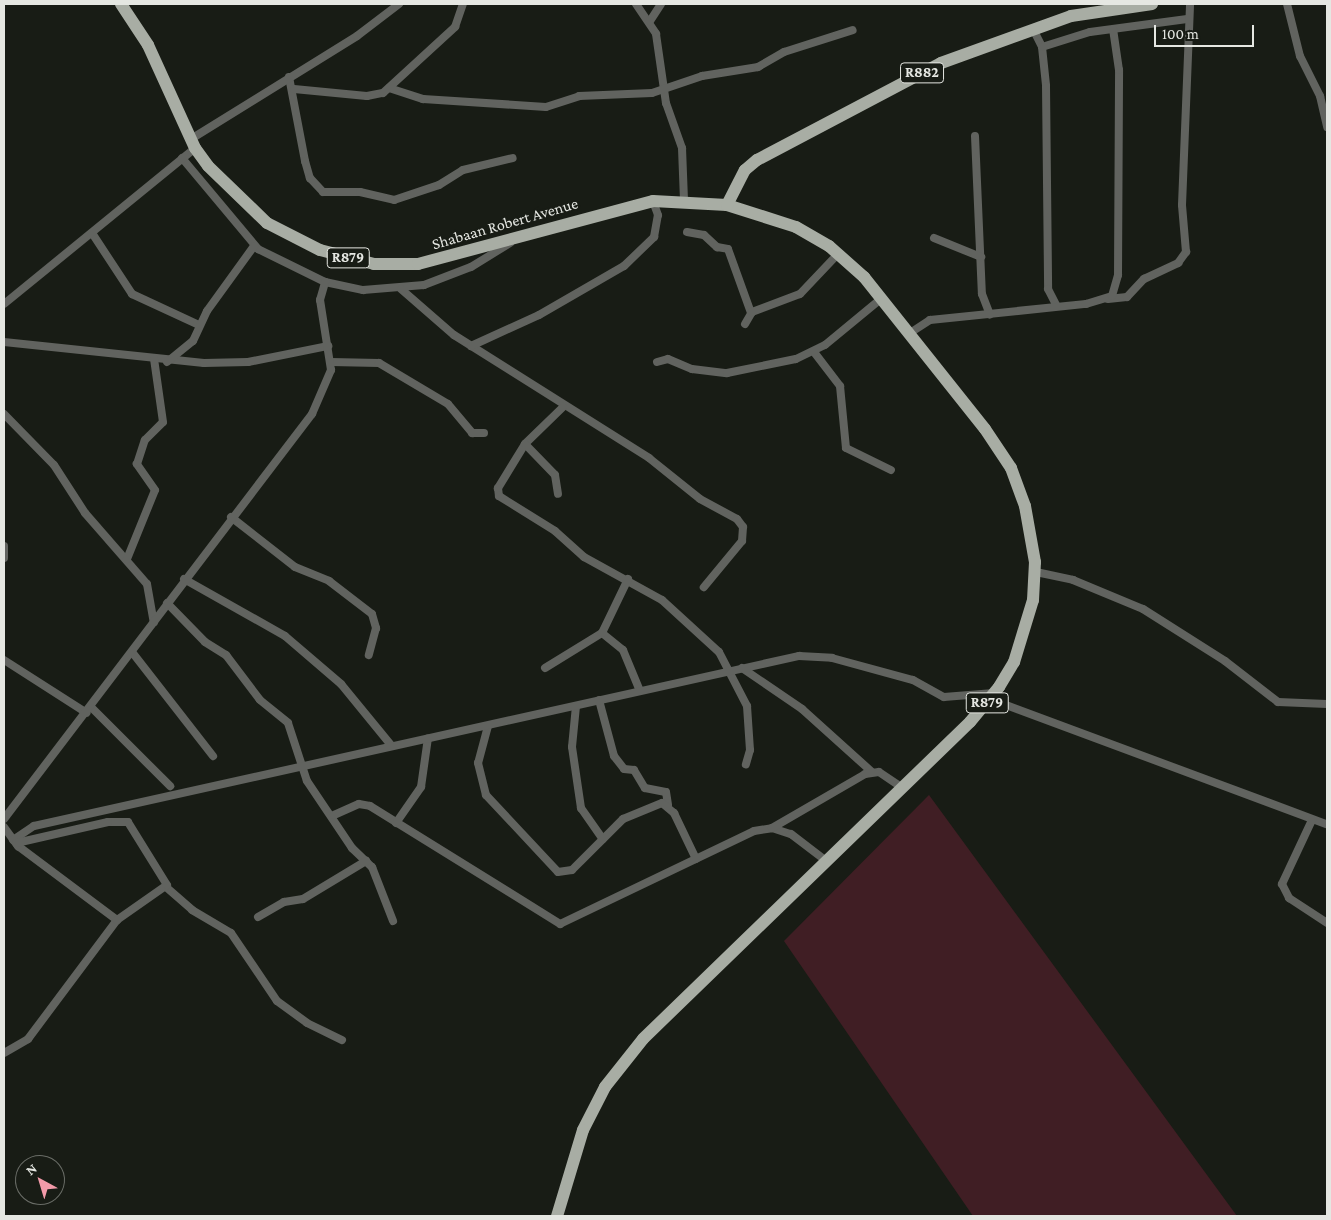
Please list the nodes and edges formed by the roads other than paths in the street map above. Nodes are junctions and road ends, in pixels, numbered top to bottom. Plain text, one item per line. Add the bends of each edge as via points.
1 (122, 4) edge
2 (399, 4) edge
3 (463, 4) edge
4 (636, 4) edge
5 (661, 4) edge
6 (1152, 4) edge
7 (1190, 4) edge
8 (1287, 4) edge
9 (1187, 19) junction
10 (650, 21) junction
11 (1033, 29) junction
12 (1113, 29) junction
13 (853, 30) dead end
14 (1042, 47) junction
15 (289, 77) junction
16 (389, 88) junction
17 (664, 89) junction
18 (294, 90) junction
19 (1327, 127) edge
20 (975, 136) dead end
21 (193, 144) junction
22 (182, 158) junction
23 (514, 158) dead end
24 (689, 200) junction
25 (653, 201) junction
26 (727, 205) junction
27 (687, 232) dead end
28 (92, 233) junction
29 (934, 238) dead end
30 (514, 241) junction
31 (254, 246) junction
32 (838, 254) junction
33 (981, 258) junction
34 (325, 282) junction
35 (401, 289) junction
36 (1048, 289) junction
37 (882, 298) junction
38 (1108, 299) junction
39 (5, 305) edge
40 (1056, 305) junction
41 (1040, 308) junction
42 (751, 313) junction
43 (990, 315) junction
44 (745, 324) dead end
45 (199, 325) junction
46 (910, 333) junction
47 (4, 342) edge
48 (328, 346) junction
49 (471, 346) junction
50 (814, 352) junction
51 (154, 359) junction
52 (167, 362) junction
53 (331, 362) junction
54 (657, 362) dead end
55 (563, 407) junction
56 (4, 414) edge
57 (484, 433) dead end
58 (525, 444) junction
59 (892, 470) dead end
60 (558, 494) dead end
61 (231, 516) junction
62 (4, 546) edge
63 (4, 558) edge
64 (127, 559) junction
65 (1036, 572) junction
66 (184, 579) junction
67 (628, 579) junction
68 (704, 587) dead end
69 (167, 603) junction
70 (154, 622) junction
71 (602, 634) junction
72 (132, 652) junction
73 (369, 655) dead end
74 (4, 660) edge
75 (545, 668) dead end
76 (742, 668) junction
77 (729, 670) junction
78 (640, 691) junction
79 (992, 696) junction
80 (599, 700) junction
81 (1327, 704) edge
82 (576, 706) junction
83 (89, 710) junction
84 (488, 726) junction
85 (428, 738) junction
86 (391, 745) junction
87 (213, 756) dead end
88 (746, 764) dead end
89 (303, 765) junction
90 (872, 772) junction
91 (170, 786) dead end
92 (901, 788) junction
93 (668, 805) junction
94 (4, 806) edge
95 (13, 810) junction
96 (334, 815) junction
97 (4, 819) edge
98 (1312, 820) junction
99 (396, 823) junction
100 (1327, 824) edge
101 (4, 827) edge
102 (772, 828) junction
103 (603, 839) junction
104 (14, 842) junction
105 (696, 859) junction
106 (826, 860) junction
107 (366, 861) junction
108 (166, 887) junction
109 (258, 917) dead end
110 (117, 920) junction
111 (393, 921) dead end
112 (1327, 923) edge
113 (342, 1040) dead end
114 (4, 1053) edge
115 (558, 1216) edge

1 - 21 main road, Shabaan Robert Avenue / R879 via 148,45
2 - 15 street via 357,36
3 - 16 street via 455,27
4 - 10 street
5 - 10 street
6 - 11 main road, R882 via 1071,16
7 - 9 street
8 - 19 street via 1300,56 1320,96
9 - 12 street
9 - 38 street via 1182,205 1186,252 1178,263 1144,279 1127,296
10 - 17 street
11 - 14 street
11 - 26 main road, R882 via 941,63 757,160 745,170
12 - 14 street
12 - 38 street via 1119,59 1118,275 1116,290
13 - 17 street via 784,52 758,67 702,76
14 - 36 street
15 - 18 street
15 - 21 street
16 - 17 street via 423,99 546,107 579,96 637,95
16 - 18 street via 377,96
17 - 24 street via 682,148
18 - 23 street via 305,161 310,178 322,192 360,192 394,200 439,185 463,170
20 - 33 street
21 - 22 street
21 - 30 main road, Shabaan Robert Avenue / R879 via 236,197 267,223 320,250 374,264 418,264
22 - 28 street
22 - 31 street
24 - 25 main road, Shabaan Robert Avenue / R879
24 - 26 main road, R879
25 - 30 main road, Shabaan Robert Avenue / R879
25 - 49 street via 658,215 654,237 624,266 539,315
26 - 32 main road, R879 via 789,224
27 - 42 street via 704,235 717,247 728,249
28 - 39 street
28 - 45 street via 132,294
29 - 33 street
30 - 35 street via 445,278
31 - 34 street via 293,270
31 - 45 street
32 - 37 main road, R879
32 - 42 street via 800,294
33 - 43 street via 982,294
34 - 35 street via 363,290
34 - 48 street via 320,300
35 - 49 street via 438,324
36 - 40 street
36 - 41 street
37 - 46 main road, R879
37 - 50 street
38 - 40 street
40 - 41 street
41 - 43 street
42 - 44 street
43 - 46 street via 930,320
45 - 52 street via 193,341
46 - 65 main road, R879 via 1010,468 1025,506
47 - 51 street
48 - 52 street via 248,362
48 - 53 street
49 - 55 street
50 - 54 street via 728,373 692,369 665,359
50 - 59 street via 840,386 846,448
51 - 52 street
51 - 64 street via 163,422 144,440 137,464 155,490
53 - 57 street via 379,363 448,404 472,433
53 - 61 street via 329,381 312,414
55 - 58 street
55 - 68 street via 649,458 686,490 741,523 743,535 736,551
56 - 64 street via 54,466 85,513
58 - 60 street via 555,475
58 - 67 street via 498,488 499,496 554,531 584,558
61 - 66 street
61 - 73 street via 290,563 329,581 372,614 376,628
62 - 63 street
64 - 70 street via 148,587
65 - 79 main road, R879 via 1027,630 1014,662
65 - 81 street via 1073,580 1143,609 1225,661 1278,702
66 - 69 street
66 - 86 street via 285,636 341,684
67 - 71 street
67 - 77 street via 675,610 719,652
69 - 70 street
69 - 89 street via 205,642 226,655 260,700 288,722
70 - 72 street
71 - 75 street
71 - 78 street via 623,650
72 - 83 street
72 - 87 street
74 - 83 street
76 - 77 street
76 - 79 street via 815,654 913,680 944,696
76 - 90 street via 802,710
77 - 78 street
77 - 88 street via 749,714 750,750
78 - 80 street
79 - 92 main road, R879
79 - 98 street
80 - 82 street
80 - 93 street via 614,756 623,769 634,770 642,786 666,792
82 - 84 street
82 - 103 street via 572,747 581,808
83 - 91 street
83 - 95 street
84 - 85 street
84 - 103 street via 488,737 479,750 480,782 493,803 516,822 552,866 565,873 572,870
85 - 86 street
85 - 99 street via 421,787
86 - 89 street via 333,763
89 - 96 street via 307,781
89 - 104 street via 34,826
90 - 92 street via 884,774
90 - 102 street
92 - 106 main road, R879
93 - 103 street via 656,804 629,816
93 - 105 street
94 - 95 street
95 - 97 street
96 - 99 street via 364,804
96 - 107 street via 352,848
98 - 100 street
98 - 112 street via 1282,884 1289,898
99 - 105 street via 560,924
101 - 104 street
102 - 105 street via 736,838
102 - 106 street via 794,836
104 - 108 street via 108,822 128,822
104 - 110 street
106 - 115 main road, R879 via 643,1039 605,1087 583,1130
107 - 109 street via 303,899 282,903
107 - 111 street via 379,879
108 - 110 street
108 - 113 street via 192,910 231,933 277,1001 307,1023
110 - 114 street via 28,1039

